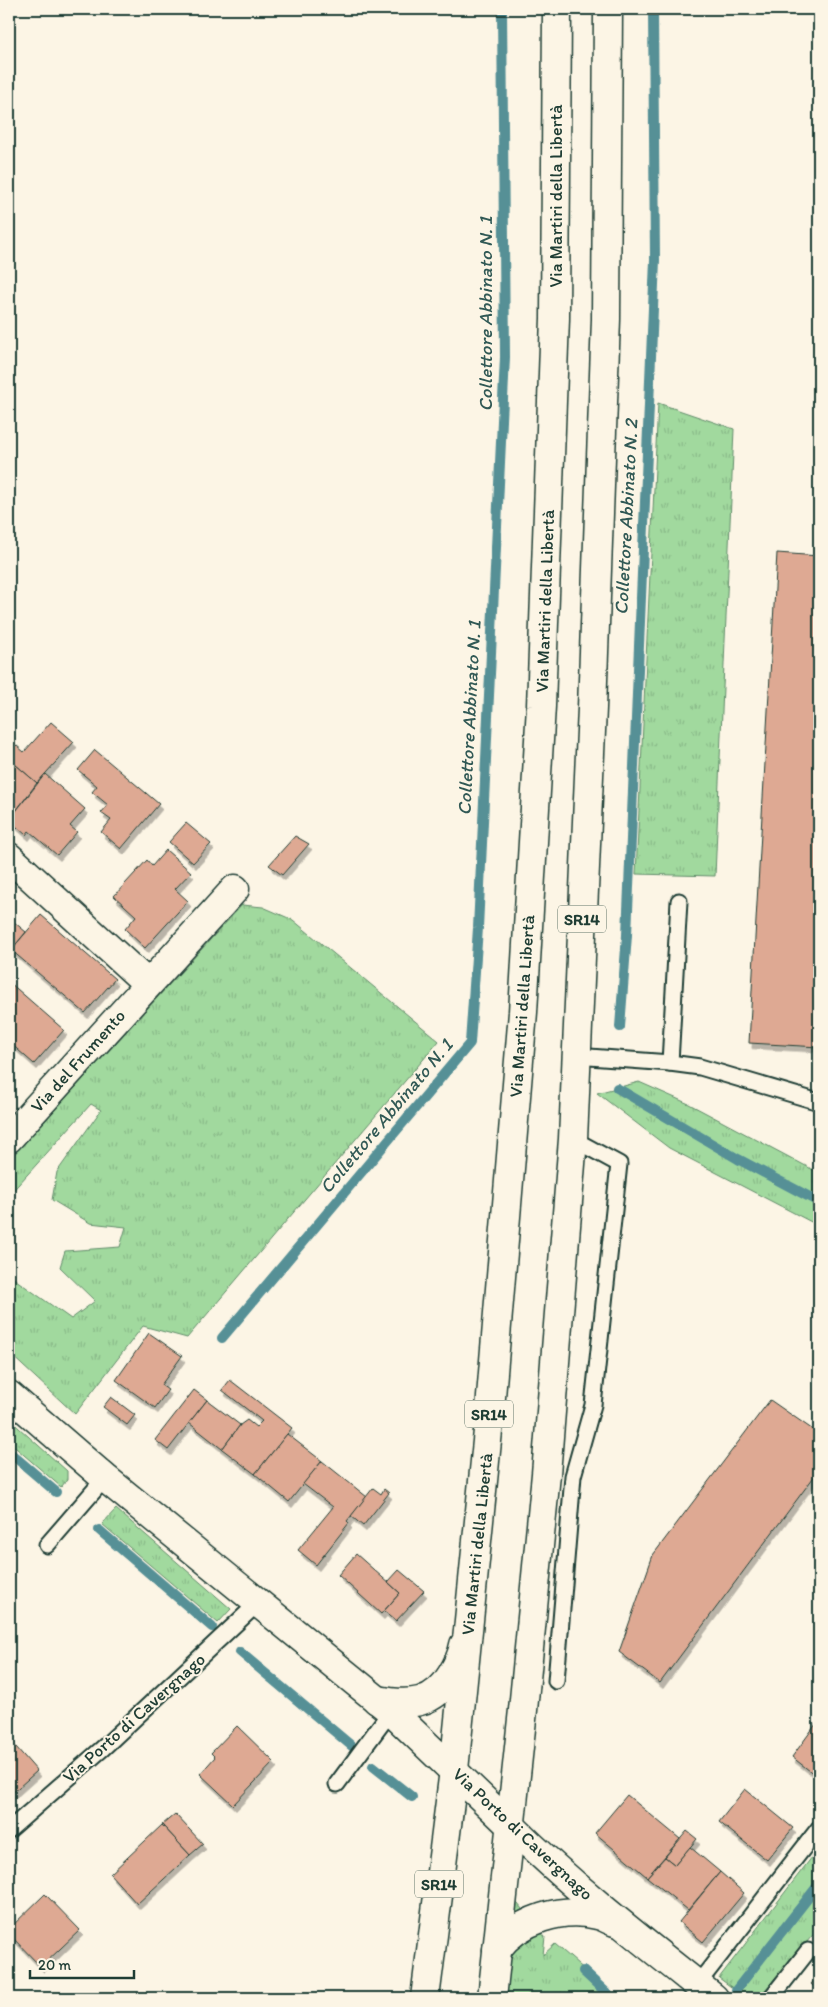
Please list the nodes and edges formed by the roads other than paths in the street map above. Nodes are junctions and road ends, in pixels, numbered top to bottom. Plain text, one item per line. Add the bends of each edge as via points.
1 (557, 9) edge
2 (608, 9) edge
3 (9, 857) edge
4 (235, 889) dead end
5 (678, 901) dead end
6 (148, 984) junction
7 (576, 1056) junction
8 (670, 1063) junction
9 (819, 1102) edge
10 (9, 1138) edge
11 (573, 1139) junction
12 (9, 1395) edge
13 (546, 1474) junction
14 (574, 1476) junction
15 (105, 1478) junction
16 (47, 1544) dead end
17 (258, 1603) junction
18 (469, 1622) junction
19 (556, 1681) dead end
20 (384, 1706) junction
21 (454, 1770) junction
22 (338, 1784) dead end
23 (512, 1827) junction
24 (819, 1828) edge
25 (9, 1830) edge
26 (625, 1927) junction
27 (497, 1949) junction
28 (808, 1951) dead end
29 (706, 1991) edge
30 (425, 1998) edge
31 (492, 1998) edge
32 (771, 1998) edge

1 - 18 main road, Via Martiri della Libertà / SR14 via 555,318 541,706 523,1012
2 - 7 main road, SR14 via 606,319
3 - 6 main road
4 - 6 main road, Via del Frumento
5 - 8 lane
6 - 10 main road, Via del Frumento
7 - 8 lane
7 - 11 main road, SR14
8 - 9 lane via 708,1069
11 - 13 main road, SR14
11 - 14 lane via 618,1164 594,1405
12 - 15 main road, Via Porto di Cavergnago
13 - 14 lane
13 - 23 main road, SR14
14 - 19 lane
15 - 16 lane
15 - 17 main road, Via Porto di Cavergnago
17 - 20 main road, Via Porto di Cavergnago
17 - 25 lane, Via Porto di Cavergnago via 103,1748
18 - 20 main road via 461,1658 445,1686 434,1696 409,1704
18 - 21 main road, Via Martiri della Libertà / SR14
20 - 21 main road, Via Porto di Cavergnago
20 - 22 lane
21 - 23 main road, Via Porto di Cavergnago
21 - 30 main road, Via Martiri della Libertà / SR14
23 - 26 main road, Via Porto di Cavergnago
23 - 27 main road, SR14
24 - 29 lane
26 - 27 main road, Via Porto di Cavergnago via 598,1915 567,1911 542,1917 503,1941
26 - 29 main road, Via Porto di Cavergnago
27 - 31 main road, SR14
28 - 32 lane

